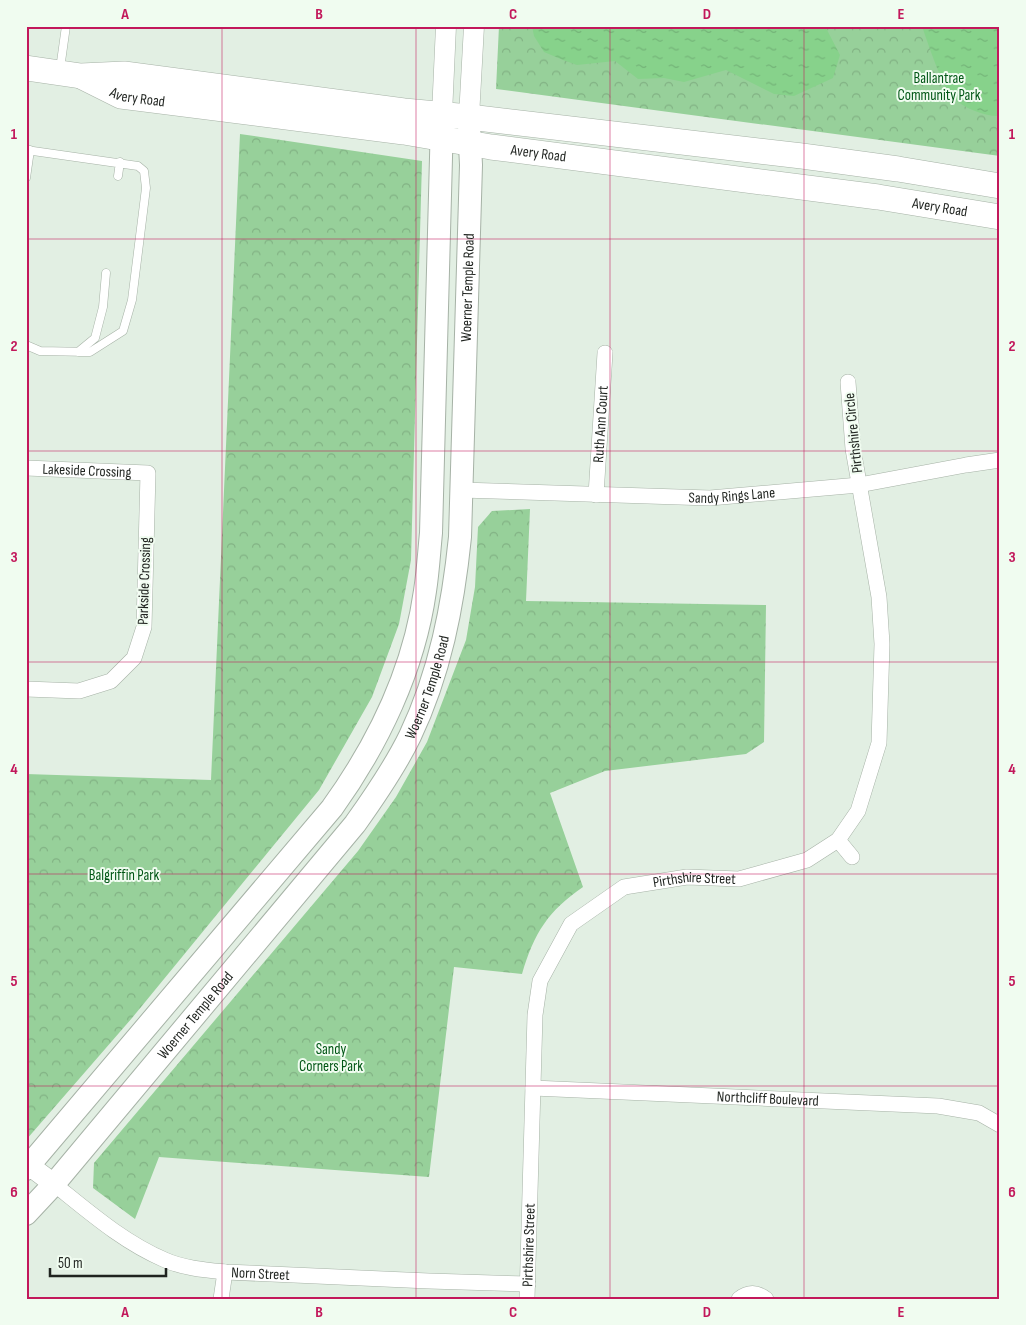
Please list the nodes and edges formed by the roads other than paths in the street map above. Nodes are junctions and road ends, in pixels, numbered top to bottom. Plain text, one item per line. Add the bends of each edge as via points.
1 (66, 26) edge
2 (446, 26) edge
3 (474, 26) edge
4 (26, 68) edge
5 (70, 74) junction
6 (442, 114) junction
7 (469, 117) junction
8 (442, 140) junction
9 (470, 144) junction
10 (28, 150) edge
11 (120, 162) junction
12 (118, 176) dead end
13 (26, 178) edge
14 (1000, 186) edge
15 (1000, 217) edge
16 (106, 273) dead end
17 (26, 345) edge
18 (78, 352) junction
19 (605, 354) dead end
20 (848, 382) dead end
21 (1000, 460) edge
22 (26, 468) edge
23 (148, 473) joint
24 (859, 485) junction
25 (461, 490) junction
26 (596, 495) junction
27 (26, 688) edge
28 (838, 840) junction
29 (852, 857) dead end
30 (533, 1088) junction
31 (1000, 1125) edge
32 (27, 1166) edge
33 (54, 1184) junction
34 (26, 1214) edge
35 (225, 1272) junction
36 (527, 1291) edge
37 (221, 1299) edge
38 (739, 1299) edge
39 (766, 1299) edge

1 - 5 lane
2 - 6 street, Woerner Temple Road
3 - 7 street, Woerner Temple Road
4 - 5 main road, Avery Road
5 - 6 main road, Avery Road via 124,74
5 - 8 main road, Avery Road via 121,96 404,132
6 - 7 main road, Avery Road
6 - 8 main road, Woerner Temple Road
7 - 9 main road, Woerner Temple Road
7 - 14 main road, Avery Road via 811,157
8 - 9 main road, Avery Road
8 - 32 main road, Woerner Temple Road via 431,534 425,592 402,679 376,738 332,808
9 - 15 main road, Avery Road via 878,197
9 - 25 main road, Woerner Temple Road
10 - 11 lane
10 - 13 lane
11 - 12 lane
11 - 18 lane via 144,170 146,188 132,300 123,332 90,352
16 - 18 lane via 103,307 95,338
17 - 18 lane via 40,351
19 - 26 street, Ruth Ann Court
20 - 24 street, Pirthshire Circle
21 - 24 street, Sandy Rings Lane
22 - 23 street, Lakeside Crossing
23 - 27 street, Parkside Crossing via 144,627 134,658 111,681 79,691
24 - 26 street, Sandy Rings Lane via 710,498
24 - 28 street, Pirthshire Street via 879,597 882,644 879,743 858,811
25 - 26 street, Sandy Rings Lane
25 - 33 main road, Woerner Temple Road via 455,585 445,639 410,737 381,787 355,824
28 - 29 street
28 - 30 street, Pirthshire Street via 808,860 739,879 687,877 624,887 571,924 540,981 535,1015
30 - 31 street, Northcliff Boulevard via 938,1106 979,1113
30 - 36 street, Pirthshire Street
32 - 33 street, Norn Street
33 - 34 main road, Woerner Temple Road
33 - 35 street, Norn Street via 112,1230 165,1260 195,1269
35 - 36 street, Norn Street via 429,1281
35 - 37 street
38 - 39 street via 758,1294

